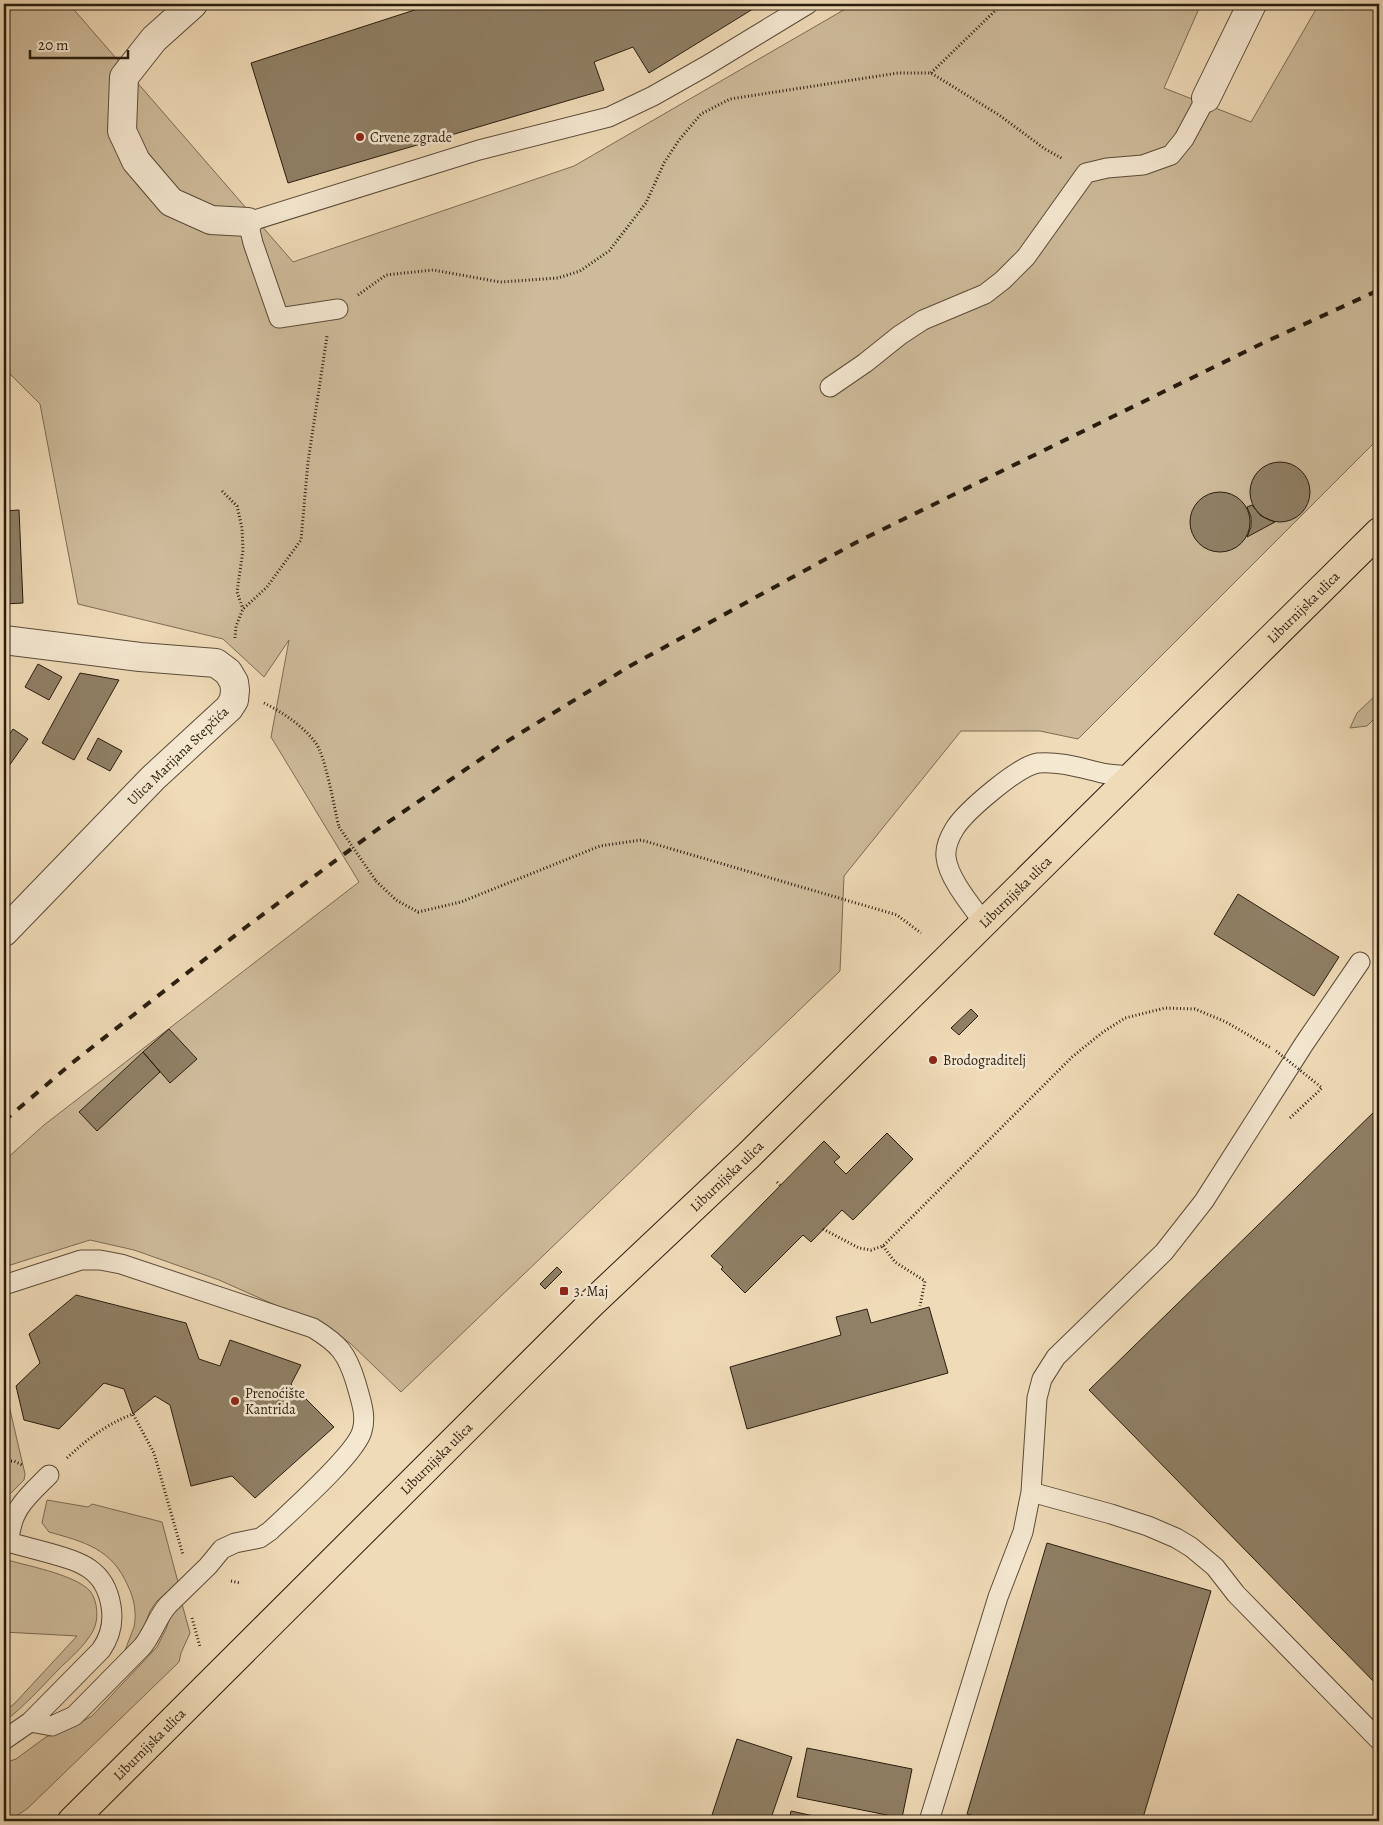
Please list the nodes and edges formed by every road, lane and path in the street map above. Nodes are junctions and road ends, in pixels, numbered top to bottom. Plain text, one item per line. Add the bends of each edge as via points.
1 (194, 4) edge
2 (808, 4) edge
3 (1002, 4) edge
4 (1252, 4) edge
5 (931, 73) junction
6 (1206, 98) joint
7 (1086, 173) junction
8 (248, 222) junction
9 (338, 308) junction
10 (830, 387) dead end
11 (222, 491) dead end
12 (1379, 532) edge
13 (243, 609) junction
14 (4, 640) edge
15 (235, 642) dead end
16 (260, 701) dead end
17 (1132, 776) junction
18 (984, 922) junction
19 (4, 932) edge
20 (921, 932) dead end
21 (1360, 962) dead end
22 (1263, 1042) dead end
23 (1276, 1051) dead end
24 (1315, 1095) dead end
25 (823, 1228) dead end
26 (883, 1246) junction
27 (4, 1285) edge
28 (920, 1306) dead end
29 (49, 1476) joint
30 (1031, 1492) junction
31 (7, 1542) edge
32 (184, 1559) dead end
33 (30, 1722) junction
34 (4, 1740) edge
35 (1379, 1740) edge
36 (72, 1821) edge
37 (929, 1821) edge

1 - 8 street via 154,39 124,77 122,131 136,161 171,202 211,220
2 - 8 lane via 706,66 609,117 479,150
3 - 5 path
4 - 6 street
5 - 7 path
5 - 9 path via 898,72 730,99 701,114 664,163 646,203 609,251 580,271 558,278 500,282 433,270 386,275
6 - 7 lane via 1184,140 1171,155 1143,165
7 - 10 lane via 1026,257 1003,280 985,294 923,320
8 - 9 lane via 252,243 279,318
9 - 13 path via 327,336 308,462 301,540 267,587
11 - 13 path via 237,506 242,528 243,550 237,592
12 - 17 main road, Liburnijska ulica
13 - 15 path via 236,626
14 - 19 street, Ulica Marijana Stepčića via 216,663 228,672 236,690 229,708 153,778
16 - 20 path, bridge via 284,713 316,743 339,827 376,882 396,900 418,912 461,902 600,846 641,840 897,915
17 - 18 main road, Liburnijska ulica
17 - 18 lane via 1037,763 1014,775 974,808 954,829 946,854 951,873
18 - 36 main road, Liburnijska ulica via 749,1155 591,1304
21 - 30 lane via 1204,1201 1164,1252 1056,1357 1042,1379 1037,1398
22 - 26 path via 1195,1009 1156,1009 1125,1018 1072,1056
23 - 24 path, bridge via 1322,1088
25 - 26 path via 859,1248 871,1250
26 - 28 path via 895,1262 925,1281
27 - 33 lane via 81,1260 100,1260 121,1264 313,1328 339,1346 349,1362 364,1418 357,1442 343,1459 270,1531 260,1538 222,1549 163,1610 152,1635 142,1647 74,1716 52,1726
29 - 31 lane via 12,1518
29 - 32 path via 104,1428 134,1414 154,1452
30 - 35 lane via 1148,1526 1191,1547 1215,1567 1236,1594
30 - 37 lane via 1023,1532 998,1597
31 - 33 lane via 87,1566 106,1586 112,1612 108,1640
33 - 34 lane

